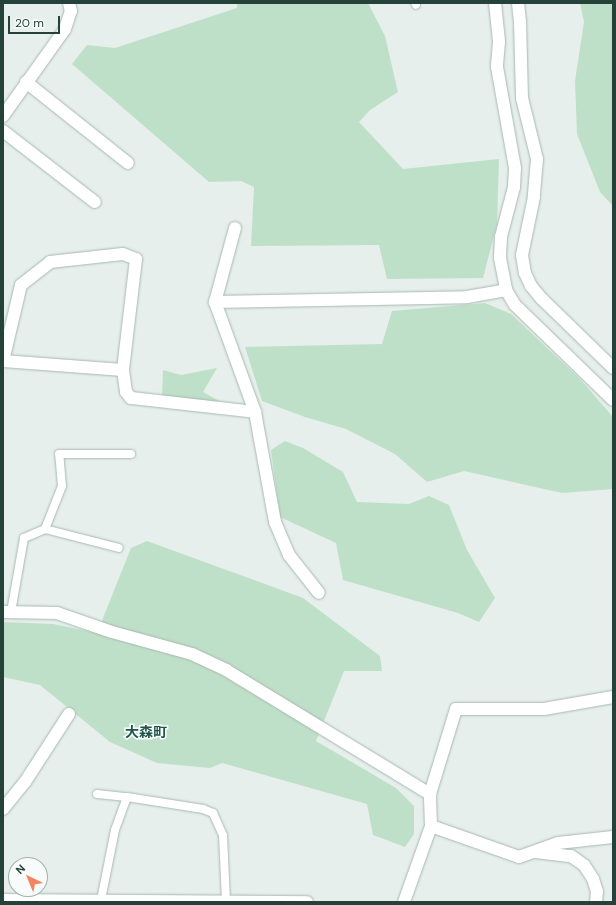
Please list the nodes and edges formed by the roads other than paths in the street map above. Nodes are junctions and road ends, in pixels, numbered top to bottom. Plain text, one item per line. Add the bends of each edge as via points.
1 (69, 3) edge
2 (495, 3) edge
3 (518, 3) edge
4 (26, 82) junction
5 (3, 116) edge
6 (3, 131) edge
7 (128, 164) dead end
8 (95, 202) dead end
9 (235, 228) dead end
10 (506, 290) junction
11 (215, 302) junction
12 (3, 361) edge
13 (613, 368) edge
14 (123, 370) junction
15 (613, 400) edge
16 (255, 412) junction
17 (131, 454) dead end
18 (45, 529) junction
19 (119, 548) dead end
20 (319, 593) dead end
21 (7, 612) edge
22 (613, 696) edge
23 (69, 714) dead end
24 (96, 794) dead end
25 (430, 794) junction
26 (127, 797) junction
27 (3, 809) edge
28 (431, 826) junction
29 (613, 837) edge
30 (534, 852) junction
31 (3, 900) edge
32 (101, 900) junction
33 (226, 901) edge
34 (285, 902) edge
35 (307, 902) edge
36 (404, 902) edge
37 (596, 902) edge

1 - 4 street via 71,11 65,29
2 - 10 street via 499,42 497,68 515,168 514,187 501,237 500,258
3 - 13 street via 522,98 537,160 534,197 522,255 525,273 531,286 542,299
4 - 5 street
4 - 7 street
6 - 8 street
9 - 11 street
10 - 11 street via 467,297
10 - 15 street via 515,306
11 - 16 street
12 - 14 street
12 - 14 street via 21,285 50,262 123,254 136,259
14 - 16 street via 126,392 131,398
16 - 20 street via 275,522 289,555
17 - 18 lane via 59,454 62,486
18 - 19 lane
18 - 21 lane via 24,538
21 - 25 street via 57,613 112,632 192,654 226,670
22 - 25 street via 544,709 456,709
23 - 27 street via 25,782
24 - 26 lane
25 - 28 street
26 - 32 lane via 116,830
26 - 33 lane via 203,809 213,813 223,835
28 - 30 street via 519,857
28 - 36 street
29 - 30 street via 558,843
30 - 37 street via 570,856 584,865 597,891
31 - 32 street
32 - 33 street
33 - 34 street
34 - 35 street

